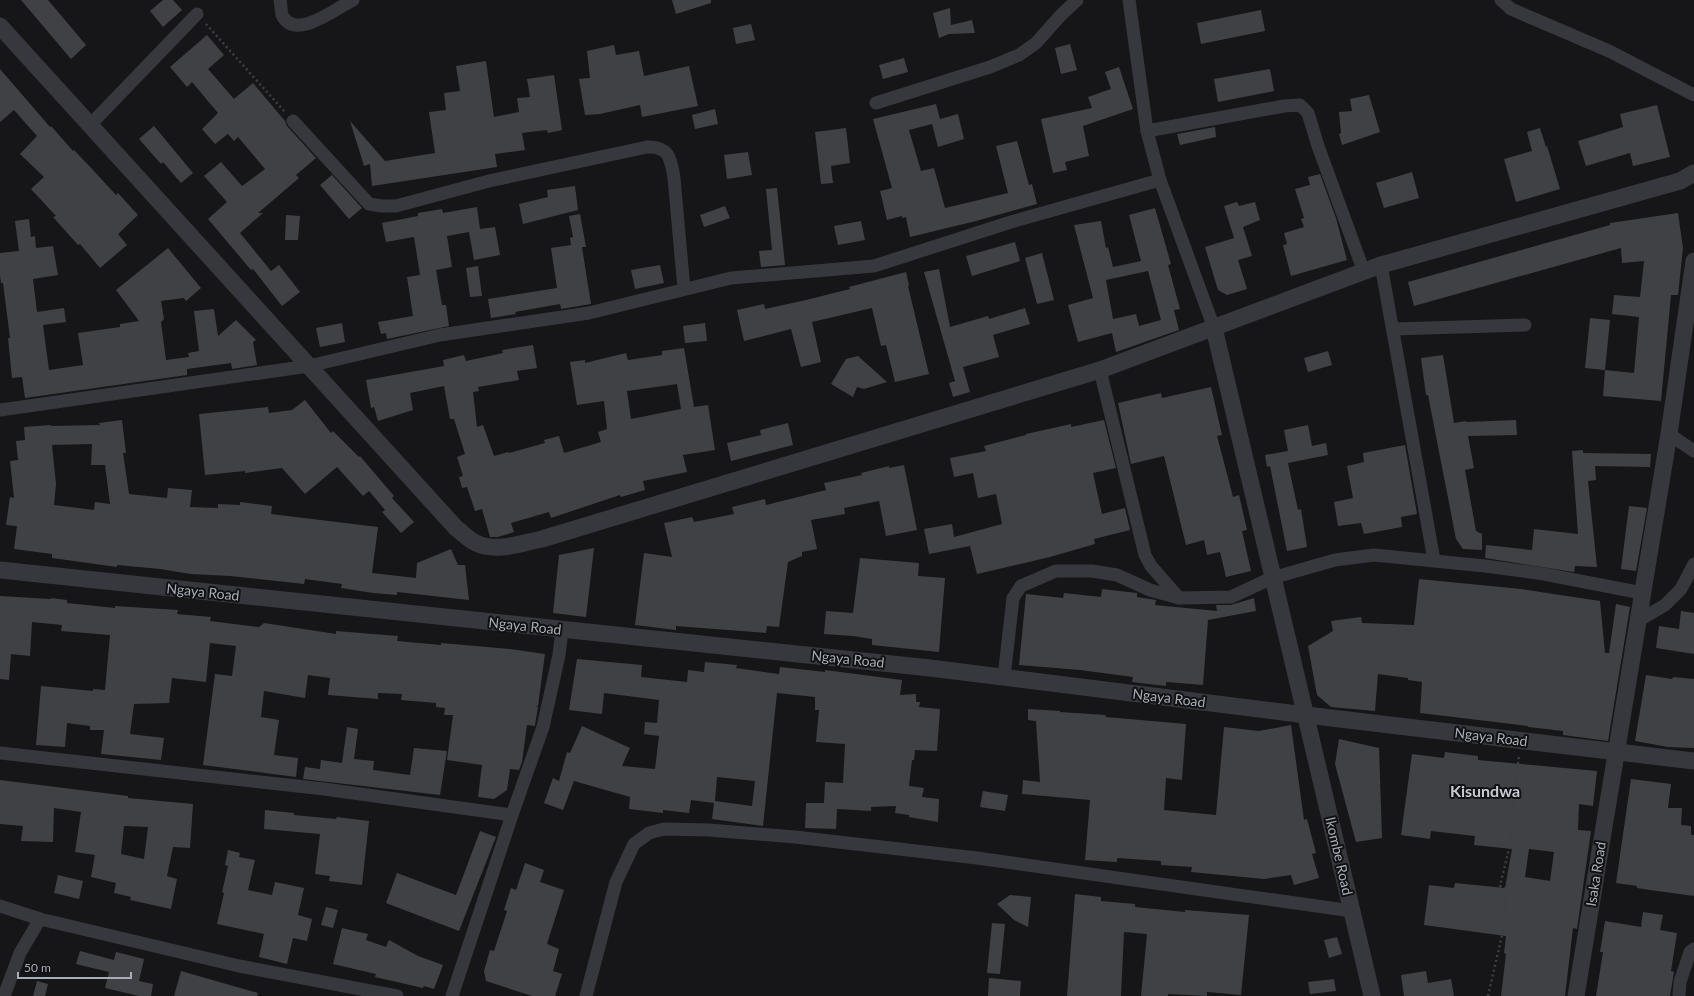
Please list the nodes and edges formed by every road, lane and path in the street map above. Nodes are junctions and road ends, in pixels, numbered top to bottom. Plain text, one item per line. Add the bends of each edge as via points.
1 (280, 0) edge
2 (353, 0) edge
3 (1077, 0) edge
4 (1129, 0) edge
5 (1501, 0) edge
6 (197, 14) joint
7 (0, 26) edge
8 (1694, 94) edge
9 (876, 103) dead end
10 (294, 121) joint
11 (90, 125) junction
12 (1147, 131) junction
13 (1694, 173) edge
14 (1160, 180) junction
15 (1694, 261) edge
16 (1381, 265) junction
17 (1364, 272) junction
18 (684, 289) junction
19 (1525, 324) dead end
20 (1214, 328) junction
21 (1393, 329) junction
22 (309, 366) junction
23 (1100, 370) junction
24 (0, 410) edge
25 (1669, 434) junction
26 (1694, 451) edge
27 (1434, 560) junction
28 (1694, 564) edge
29 (0, 570) edge
30 (1272, 578) junction
31 (1642, 593) junction
32 (1179, 598) junction
33 (1638, 621) junction
34 (562, 630) junction
35 (1004, 677) junction
36 (1306, 715) junction
37 (1522, 741) junction
38 (1616, 752) junction
39 (0, 753) edge
40 (1694, 761) edge
41 (512, 816) junction
42 (0, 906) edge
43 (1352, 911) junction
44 (40, 919) junction
45 (1694, 949) edge
46 (4, 996) edge
47 (397, 996) edge
48 (452, 996) edge
49 (586, 996) edge
50 (1372, 996) edge
51 (1488, 996) edge
52 (1576, 996) edge
53 (1679, 996) edge

1 - 2 street via 282,16 290,24 301,26
3 - 9 street via 1036,43 1019,55 990,67
4 - 12 street
5 - 8 street via 1511,9 1609,51
6 - 10 path
6 - 11 street
7 - 11 street
10 - 18 street via 369,204 382,206 396,206 489,181 658,146 665,151 671,161
11 - 22 street
12 - 14 street
12 - 17 street via 1300,105 1308,113
13 - 16 street via 1680,180
14 - 18 street via 1011,222 874,266 731,278
14 - 20 street
15 - 25 street, Isaka Road
16 - 17 street
16 - 21 street
17 - 20 street
18 - 22 street via 589,313 440,335
19 - 21 street
20 - 23 street
20 - 30 street, Ikombe Road
21 - 27 street
22 - 23 street via 456,528 476,543 504,547 542,539
22 - 24 street
23 - 32 street via 1145,555 1151,566
25 - 26 street
25 - 31 street, Isaka Road
27 - 30 street via 1374,555 1336,560
27 - 31 street via 1544,574
28 - 33 street via 1681,589 1665,605
29 - 34 street, Ngaya Road
30 - 32 street via 1231,598
30 - 36 street, Ikombe Road
31 - 33 street, Isaka Road
32 - 35 street via 1150,590 1117,576 1092,571 1056,571 1020,586 1013,598
33 - 38 street, Isaka Road
34 - 35 street, Ngaya Road
34 - 41 street via 543,727
35 - 36 street, Ngaya Road
36 - 37 street, Ngaya Road
36 - 43 street, Ikombe Road
37 - 38 street, Ngaya Road
37 - 51 path via 1509,848 1500,886 1507,889 1503,931
38 - 40 street, Ngaya Road
38 - 52 street, Isaka Road
39 - 41 street via 324,789
41 - 48 street
42 - 44 street
43 - 49 street via 977,858 795,837 664,829 649,832 634,844 616,882
43 - 50 street, Ikombe Road
44 - 46 street via 20,953
44 - 47 street via 239,966
45 - 53 street via 1690,952 1680,982

